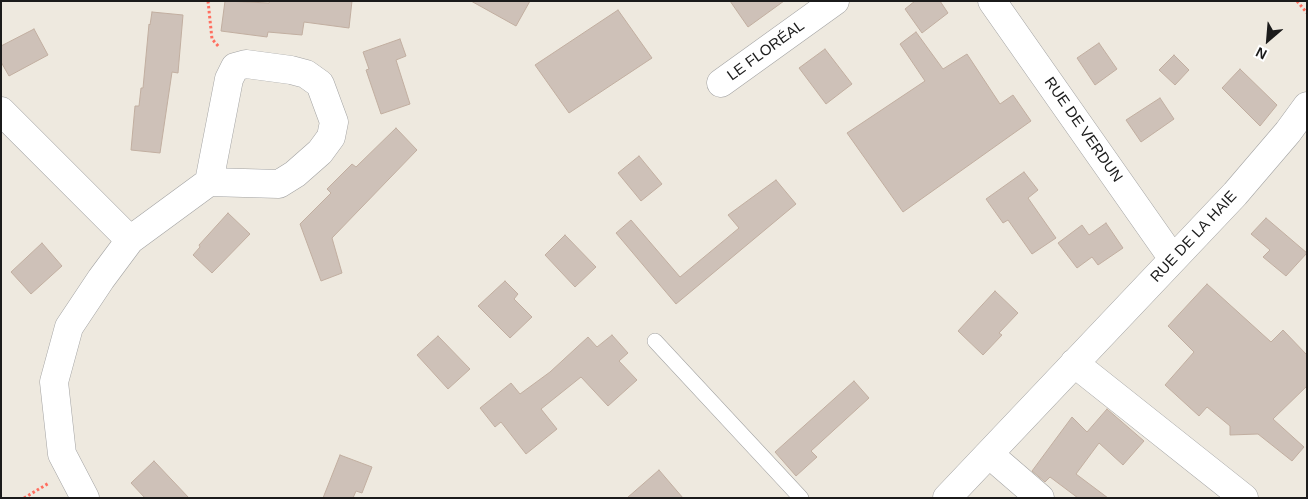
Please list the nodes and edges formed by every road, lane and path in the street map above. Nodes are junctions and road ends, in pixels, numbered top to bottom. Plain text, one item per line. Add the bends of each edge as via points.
1 (208, 1) edge
2 (835, 1) edge
3 (992, 1) edge
4 (1297, 1) edge
5 (1307, 14) edge
6 (235, 67) junction
7 (721, 83) dead end
8 (1307, 106) edge
9 (1, 111) edge
10 (209, 182) junction
11 (130, 240) junction
12 (1174, 259) junction
13 (655, 341) dead end
14 (1074, 363) junction
15 (990, 454) junction
16 (85, 498) edge
17 (801, 498) edge
18 (947, 498) edge
19 (1040, 498) edge
20 (1244, 498) edge

1 - 6 path via 212,39
2 - 7 street, LE FLORÉAL
3 - 12 street, RUE DE VERDUN
4 - 5 path
6 - 10 street via 229,79
6 - 10 street via 246,64 306,74 320,84 334,122 331,137 320,152 279,184
8 - 12 street, RUE DE LA HAIE via 1236,194
9 - 11 street
10 - 11 street
11 - 16 street via 69,327 54,382 62,454
12 - 14 street, RUE DE LA HAIE
13 - 17 lane
14 - 15 street, RUE DE LA HAIE
14 - 20 street
15 - 18 street, RUE DE LA HAIE
15 - 19 street

